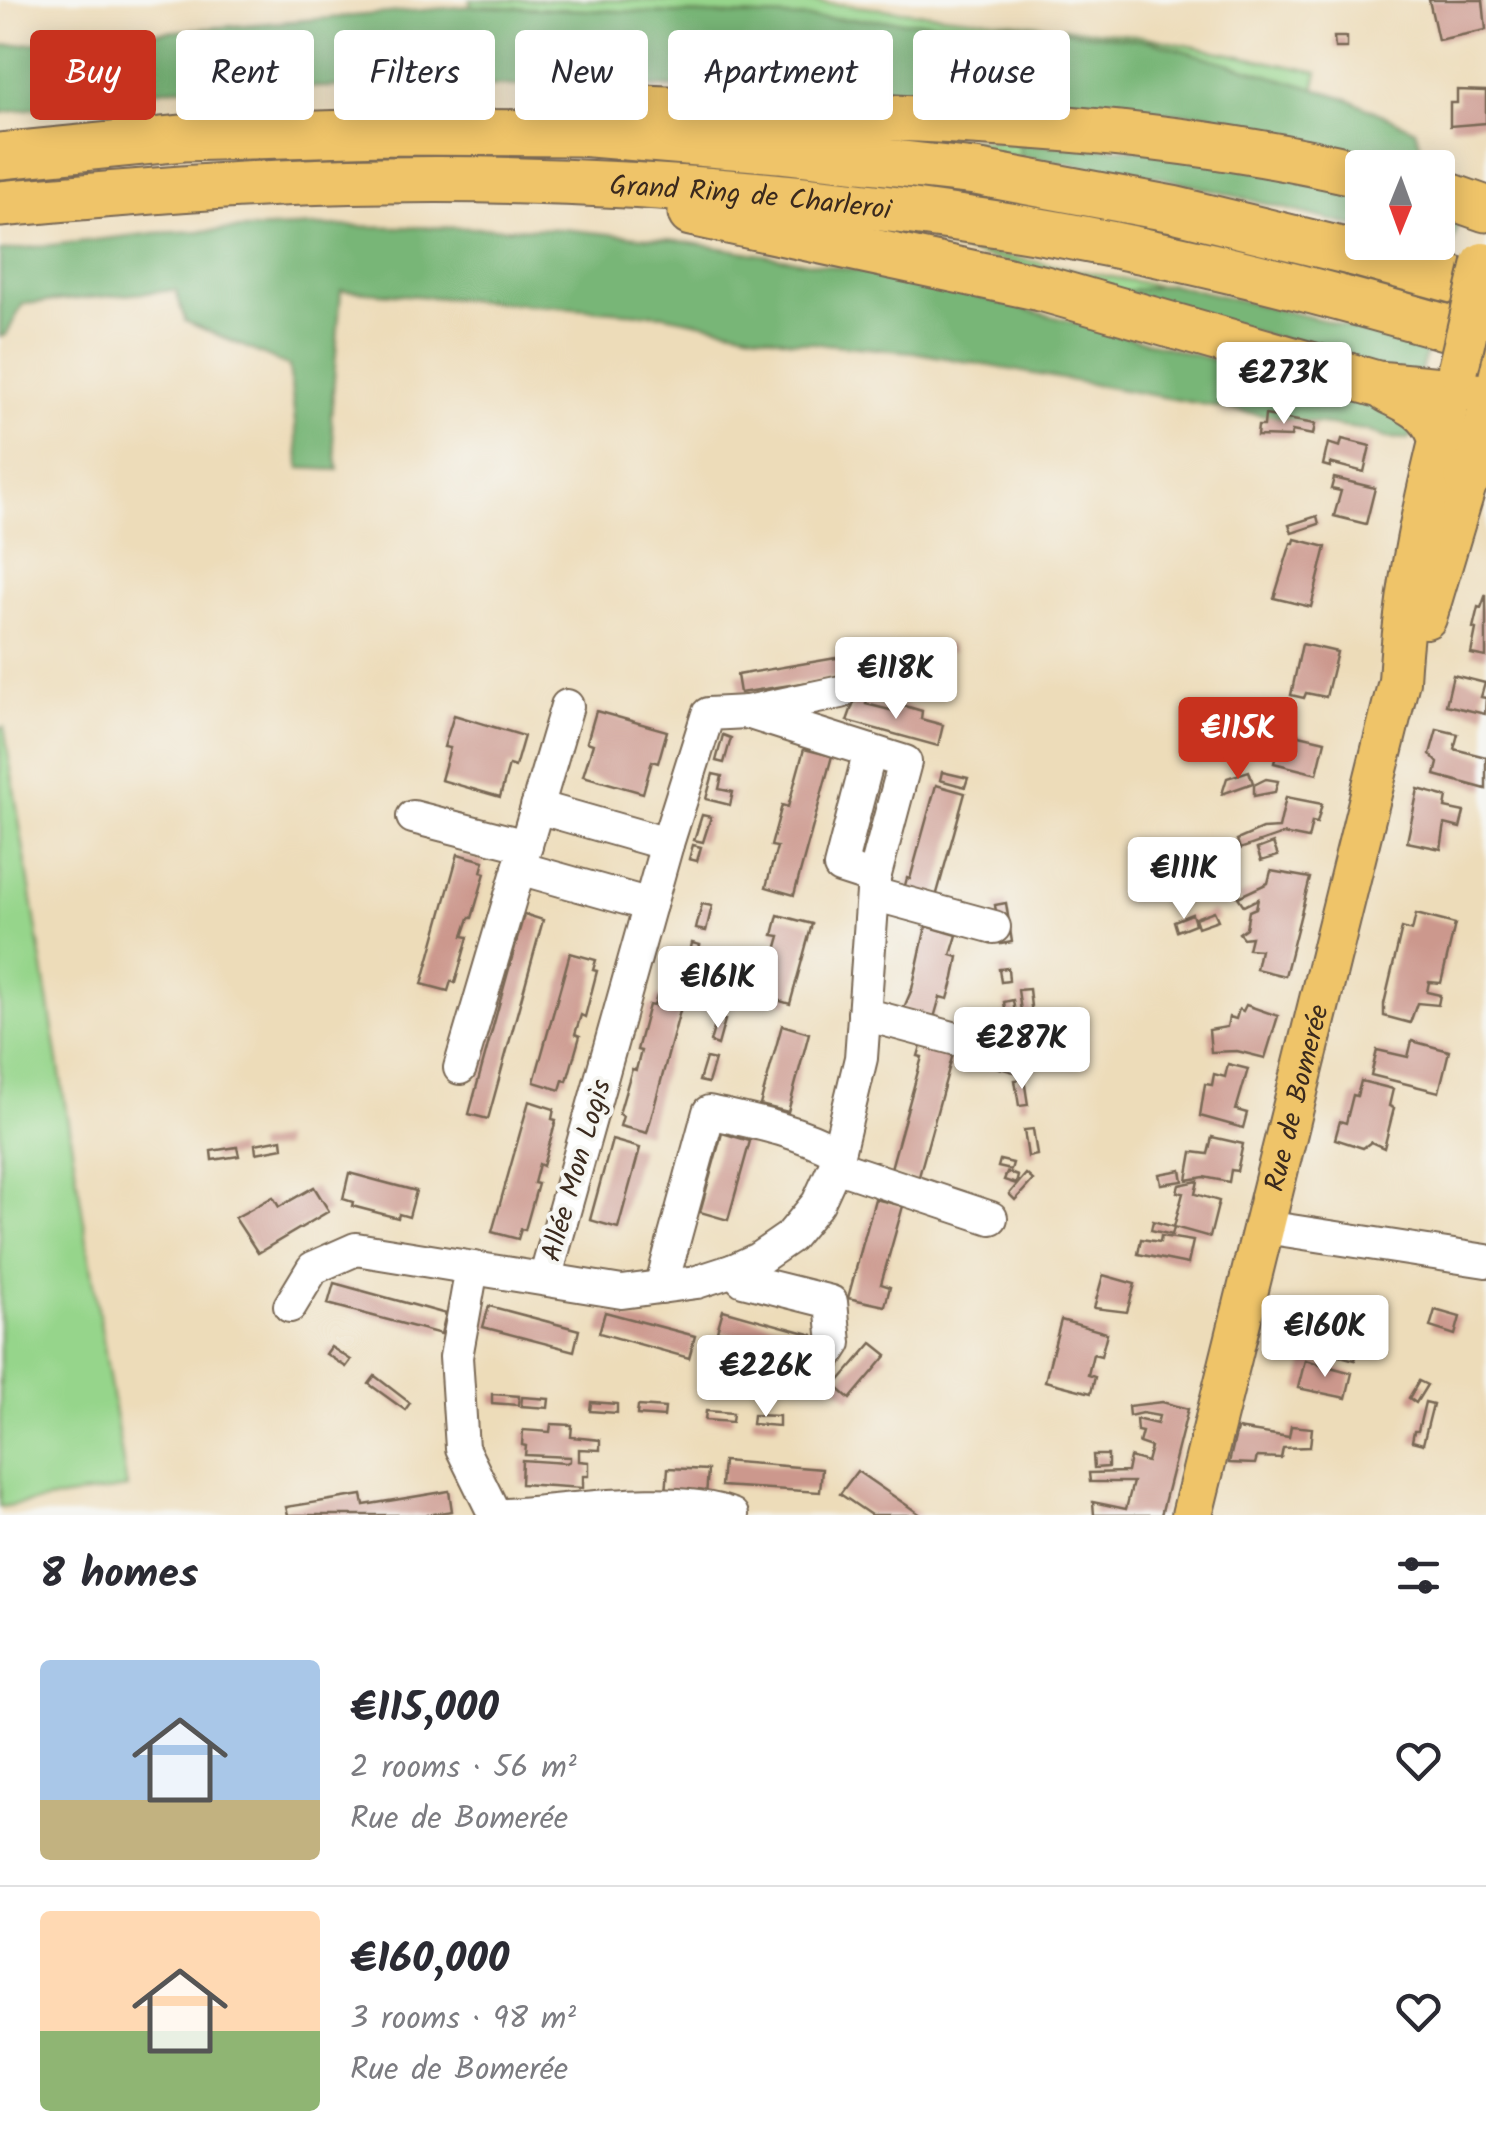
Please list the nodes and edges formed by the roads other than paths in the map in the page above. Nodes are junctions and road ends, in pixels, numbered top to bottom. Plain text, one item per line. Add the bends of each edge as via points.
1 (578, 132) junction
2 (0, 156) edge
3 (1345, 170) edge
4 (578, 182) junction
5 (0, 204) edge
6 (1486, 250) edge
7 (1486, 290) edge
8 (1377, 384) junction
9 (1475, 384) edge
10 (1440, 435) junction
11 (1477, 468) edge
12 (1399, 681) junction
13 (841, 692) dead end
14 (567, 706) dead end
15 (747, 712) junction
16 (537, 807) junction
17 (413, 817) dead end
18 (667, 844) junction
19 (522, 857) junction
20 (874, 886) junction
21 (650, 905) junction
22 (994, 927) dead end
23 (864, 1014) junction
24 (1019, 1056) dead end
25 (460, 1068) dead end
26 (836, 1159) junction
27 (990, 1218) dead end
28 (1265, 1227) junction
29 (1486, 1262) edge
30 (472, 1268) junction
31 (734, 1270) junction
32 (544, 1280) junction
33 (661, 1287) junction
34 (290, 1306) dead end
35 (822, 1362) dead end
36 (495, 1515) edge
37 (507, 1515) edge
38 (732, 1515) edge
39 (1192, 1515) edge

1 - 2 highway, Grand Ring de Charleroi via 183,138
1 - 3 highway via 644,108 1068,126 1189,140
1 - 7 highway, Grand Ring de Charleroi via 976,172 1173,208
4 - 5 highway, Grand Ring de Charleroi via 384,180
4 - 8 highway via 710,218 1041,288
4 - 9 highway, Grand Ring de Charleroi via 778,196 966,219 1165,256 1351,300
6 - 9 main road, Rue de Bomerée, bridge
8 - 9 highway
8 - 10 highway via 1424,410
9 - 10 main road, Rue de Bomerée
9 - 11 main road, Rue de Bomerée
10 - 12 main road, Rue de Bomerée via 1402,629
11 - 12 main road, Rue de Bomerée
12 - 28 main road, Rue de Bomerée
13 - 15 street
14 - 16 street
15 - 18 street, Allée Mon Logis via 708,714
15 - 20 street via 870,751 840,867
16 - 18 street
16 - 19 street
17 - 19 street
18 - 21 street, Allée Mon Logis
19 - 21 street
19 - 25 street
20 - 22 street
20 - 23 street
21 - 32 street, Allée Mon Logis
23 - 24 street
23 - 26 street via 861,1058
26 - 27 street
26 - 31 street via 818,1204 790,1238
26 - 33 street via 813,1139 709,1112
28 - 29 street
28 - 39 main road, Rue de Bomerée
30 - 32 street
30 - 34 street via 356,1249 313,1268
30 - 36 street via 456,1356 462,1448
31 - 33 street
31 - 35 street via 744,1280 830,1302 835,1343
32 - 33 street via 622,1292
37 - 38 street via 645,1506

